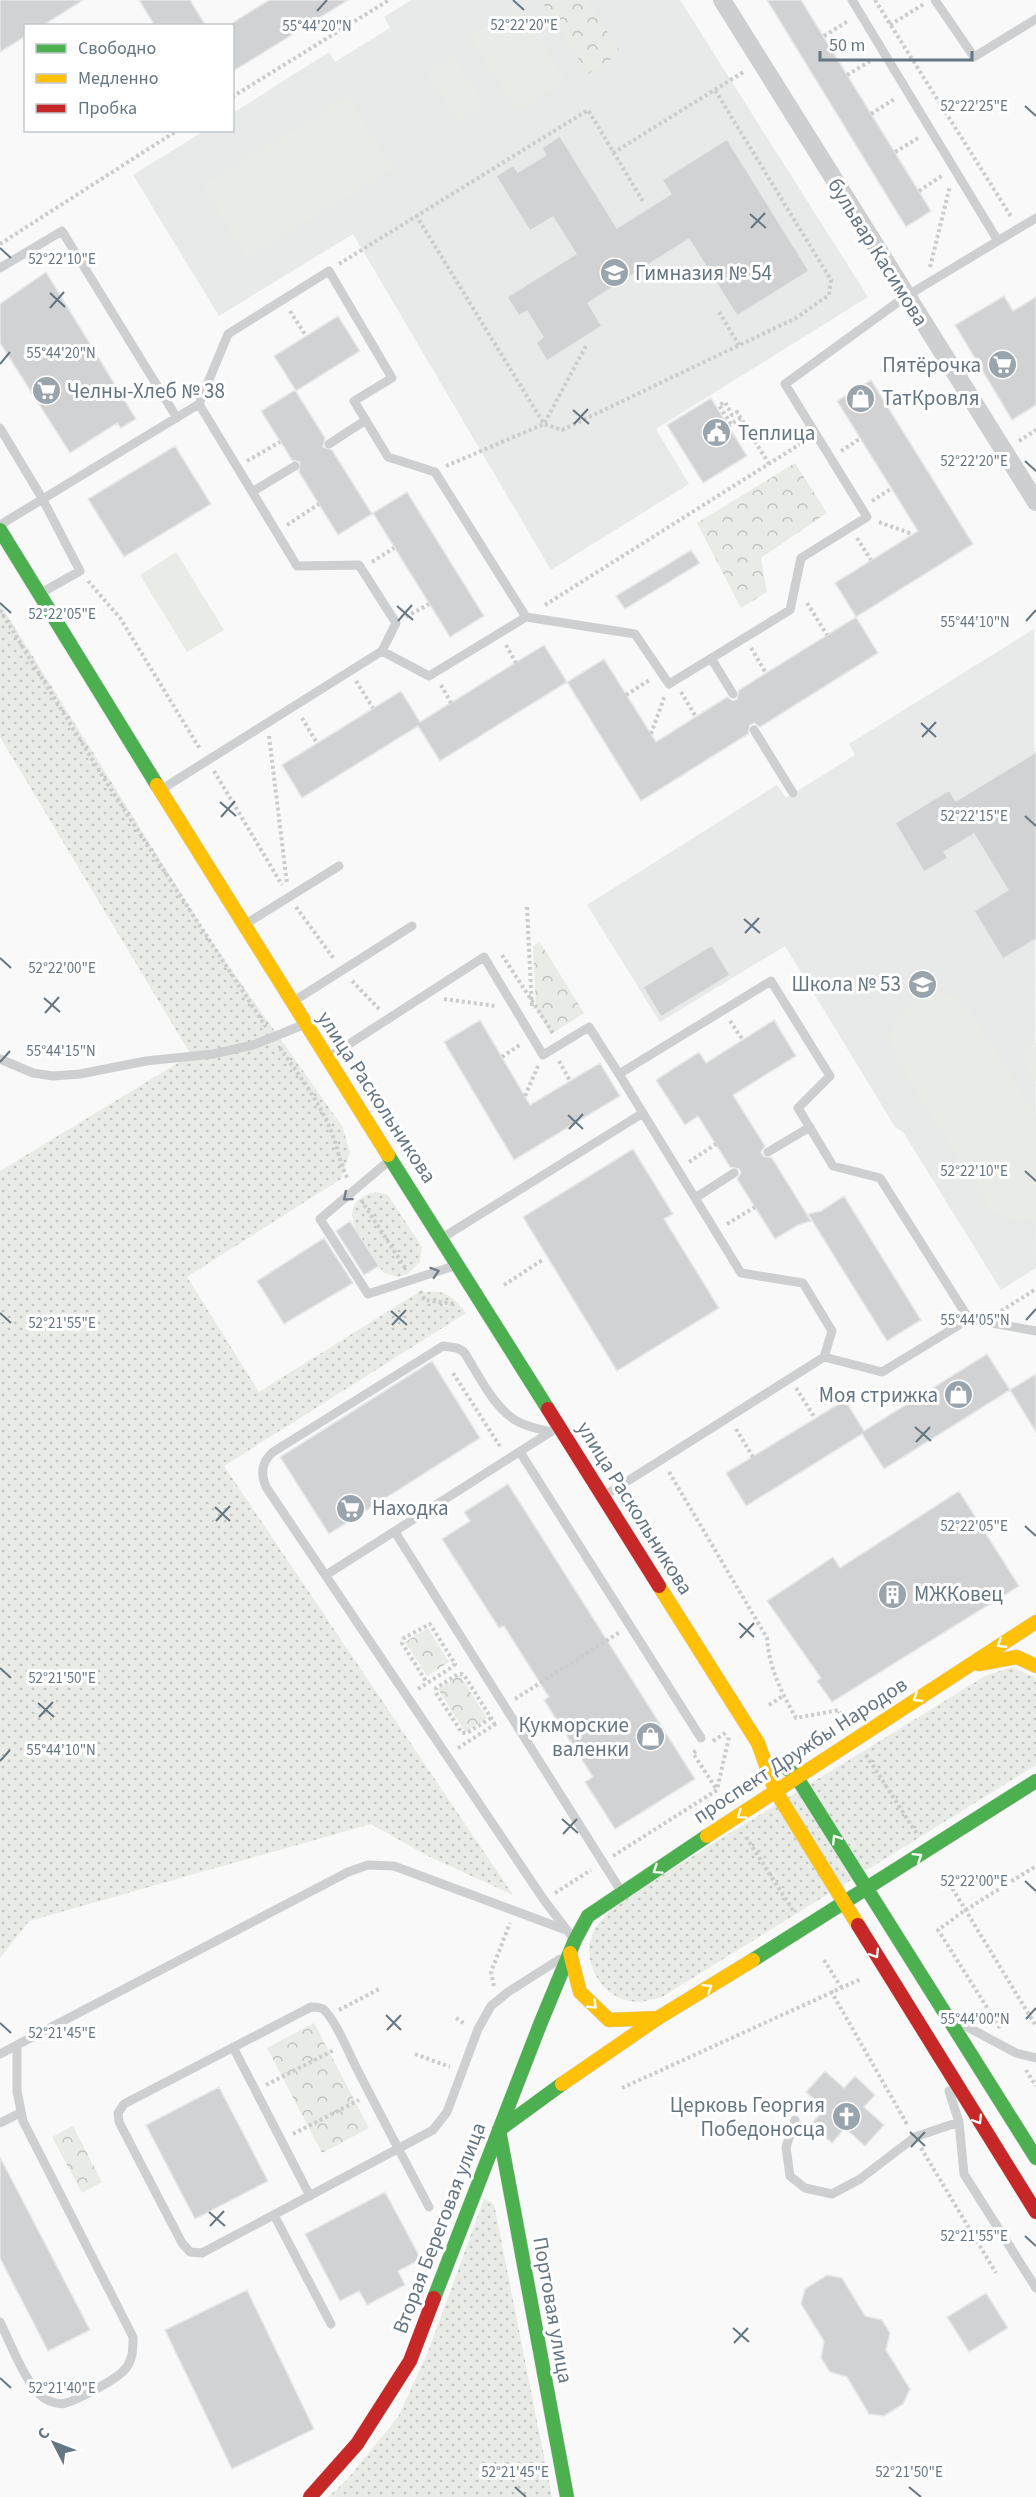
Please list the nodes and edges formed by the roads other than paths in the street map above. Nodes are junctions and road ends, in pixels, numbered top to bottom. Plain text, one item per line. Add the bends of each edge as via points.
1 (722, 0) edge
2 (852, 0) edge
3 (933, 0) edge
4 (1036, 19) edge
5 (1036, 218) edge
6 (998, 241) junction
7 (0, 268) edge
8 (906, 297) junction
9 (199, 404) junction
10 (177, 418) junction
11 (366, 420) junction
12 (0, 428) edge
13 (329, 444) dead end
14 (295, 466) dead end
15 (252, 492) junction
16 (42, 498) junction
17 (1036, 502) edge
18 (0, 527) edge
19 (39, 594) junction
20 (526, 617) junction
21 (382, 651) junction
22 (711, 658) junction
23 (733, 694) dead end
24 (754, 730) dead end
25 (160, 790) junction
26 (793, 793) dead end
27 (339, 866) dead end
28 (244, 926) junction
29 (412, 926) dead end
30 (292, 1002) junction
31 (306, 1024) junction
32 (327, 1058) junction
33 (0, 1059) edge
34 (619, 1074) junction
35 (643, 1113) junction
36 (810, 1126) junction
37 (768, 1152) dead end
38 (392, 1158) junction
39 (734, 1173) dead end
40 (695, 1198) junction
41 (442, 1238) junction
42 (458, 1265) junction
43 (969, 1319) junction
44 (1036, 1331) edge
45 (824, 1357) junction
46 (555, 1430) junction
47 (520, 1452) junction
48 (603, 1497) junction
49 (394, 1532) junction
50 (326, 1575) junction
51 (1036, 1622) edge
52 (966, 1666) junction
53 (1036, 1666) edge
54 (703, 1742) road end
55 (758, 1743) junction
56 (796, 1776) junction
57 (1036, 1781) edge
58 (775, 1791) junction
59 (868, 1888) junction
60 (623, 1893) junction
61 (844, 1905) junction
62 (588, 1916) joint
63 (570, 1941) junction
64 (948, 2016) junction
65 (658, 2018) junction
66 (17, 2045) junction
67 (233, 2048) junction
68 (0, 2054) edge
69 (939, 2057) junction
70 (1036, 2058) edge
71 (20, 2113) junction
72 (795, 2120) dead end
73 (959, 2122) junction
74 (0, 2123) edge
75 (499, 2130) junction
76 (399, 2150) junction
77 (1036, 2158) edge
78 (310, 2196) junction
79 (429, 2207) dead end
80 (1036, 2212) edge
81 (274, 2215) junction
82 (1036, 2288) edge
83 (0, 2322) edge
84 (331, 2324) dead end
85 (310, 2497) edge
86 (567, 2497) edge

1 - 8 street, бульвар Касимова
2 - 6 lane
3 - 4 lane via 974,57
5 - 6 lane
6 - 8 lane
7 - 10 lane via 62,231
8 - 17 street, бульвар Касимова
8 - 22 lane via 785,384 867,517 801,558 790,610
9 - 10 lane
9 - 11 lane via 228,334 329,271 392,378 354,401
9 - 15 lane
10 - 16 lane
11 - 13 lane
11 - 20 lane via 388,457 435,472
12 - 16 lane
14 - 15 lane
15 - 21 lane via 297,566 359,565 396,623
16 - 18 lane
16 - 19 lane via 80,571
18 - 19 street, улица Раскольникова
19 - 25 street, улица Раскольникова
20 - 21 lane via 429,676
20 - 22 lane via 635,634 671,682
21 - 25 lane
22 - 23 lane
24 - 26 lane
25 - 28 street, улица Раскольникова
27 - 28 lane
28 - 30 street, улица Раскольникова
29 - 30 lane
30 - 31 street, улица Раскольникова
31 - 32 street, улица Раскольникова
31 - 33 lane via 213,1054 71,1075 33,1073
32 - 34 lane via 484,957 543,1055 589,1027
32 - 38 street, улица Раскольникова
34 - 35 lane
34 - 36 lane via 771,981 830,1076 798,1108
35 - 40 lane
35 - 41 lane
36 - 37 lane
36 - 43 lane via 833,1166 880,1178
38 - 41 street, улица Раскольникова
38 -> 42 lane via 320,1219 368,1294
39 - 40 lane
40 - 45 lane via 741,1273 803,1283 832,1331
41 - 42 street, улица Раскольникова
42 - 46 street, улица Раскольникова
43 - 44 lane
43 - 45 lane via 882,1372
45 - 48 lane
46 - 47 lane
46 - 48 street, улица Раскольникова
46 - 50 lane via 522,1424 510,1417 464,1353 443,1346 283,1445 267,1457 262,1478
47 - 49 lane
47 - 54 lane
48 - 55 street, улица Раскольникова
49 - 50 lane
49 - 60 lane
50 - 63 lane
51 -> 52 street, проспект Дружбы Народов
52 - 53 street via 1017,1657
52 -> 56 street, проспект Дружбы Народов
55 - 56 street
55 - 58 street
56 - 58 street, проспект Дружбы Народов
59 -> 56 street
59 -> 57 street
58 -> 60 street, проспект Дружбы Народов
58 - 61 street
59 - 61 street
59 - 64 street
60 - 62 street, проспект Дружбы Народов
65 -> 61 street
61 -> 69 street
62 - 63 street, Вторая Береговая улица
63 -> 65 street via 580,1992 609,2020
63 - 66 lane via 514,1911 394,1866 358,1867
63 - 75 street, Вторая Береговая улица
63 - 76 lane via 485,2014 447,2112 438,2125
64 - 70 lane via 1016,2053
64 - 77 street
65 - 75 street
66 - 68 lane
66 - 71 lane
67 - 76 lane via 311,2007 319,2007 328,2015
67 - 78 lane
67 - 81 lane via 124,2104 118,2113 119,2122 190,2252 202,2253
69 - 73 lane
69 -> 80 street
71 - 74 lane
71 - 83 lane via 133,2337 133,2350 119,2375 65,2403 55,2403 34,2388
72 - 73 lane via 786,2147 790,2176 805,2188 832,2194 860,2180 915,2137
73 - 82 lane via 964,2175
75 - 85 street, Вторая Береговая улица via 410,2361 357,2444
75 - 86 street, Портовая улица
76 - 78 lane
76 - 79 lane
78 - 81 lane
81 - 84 lane

